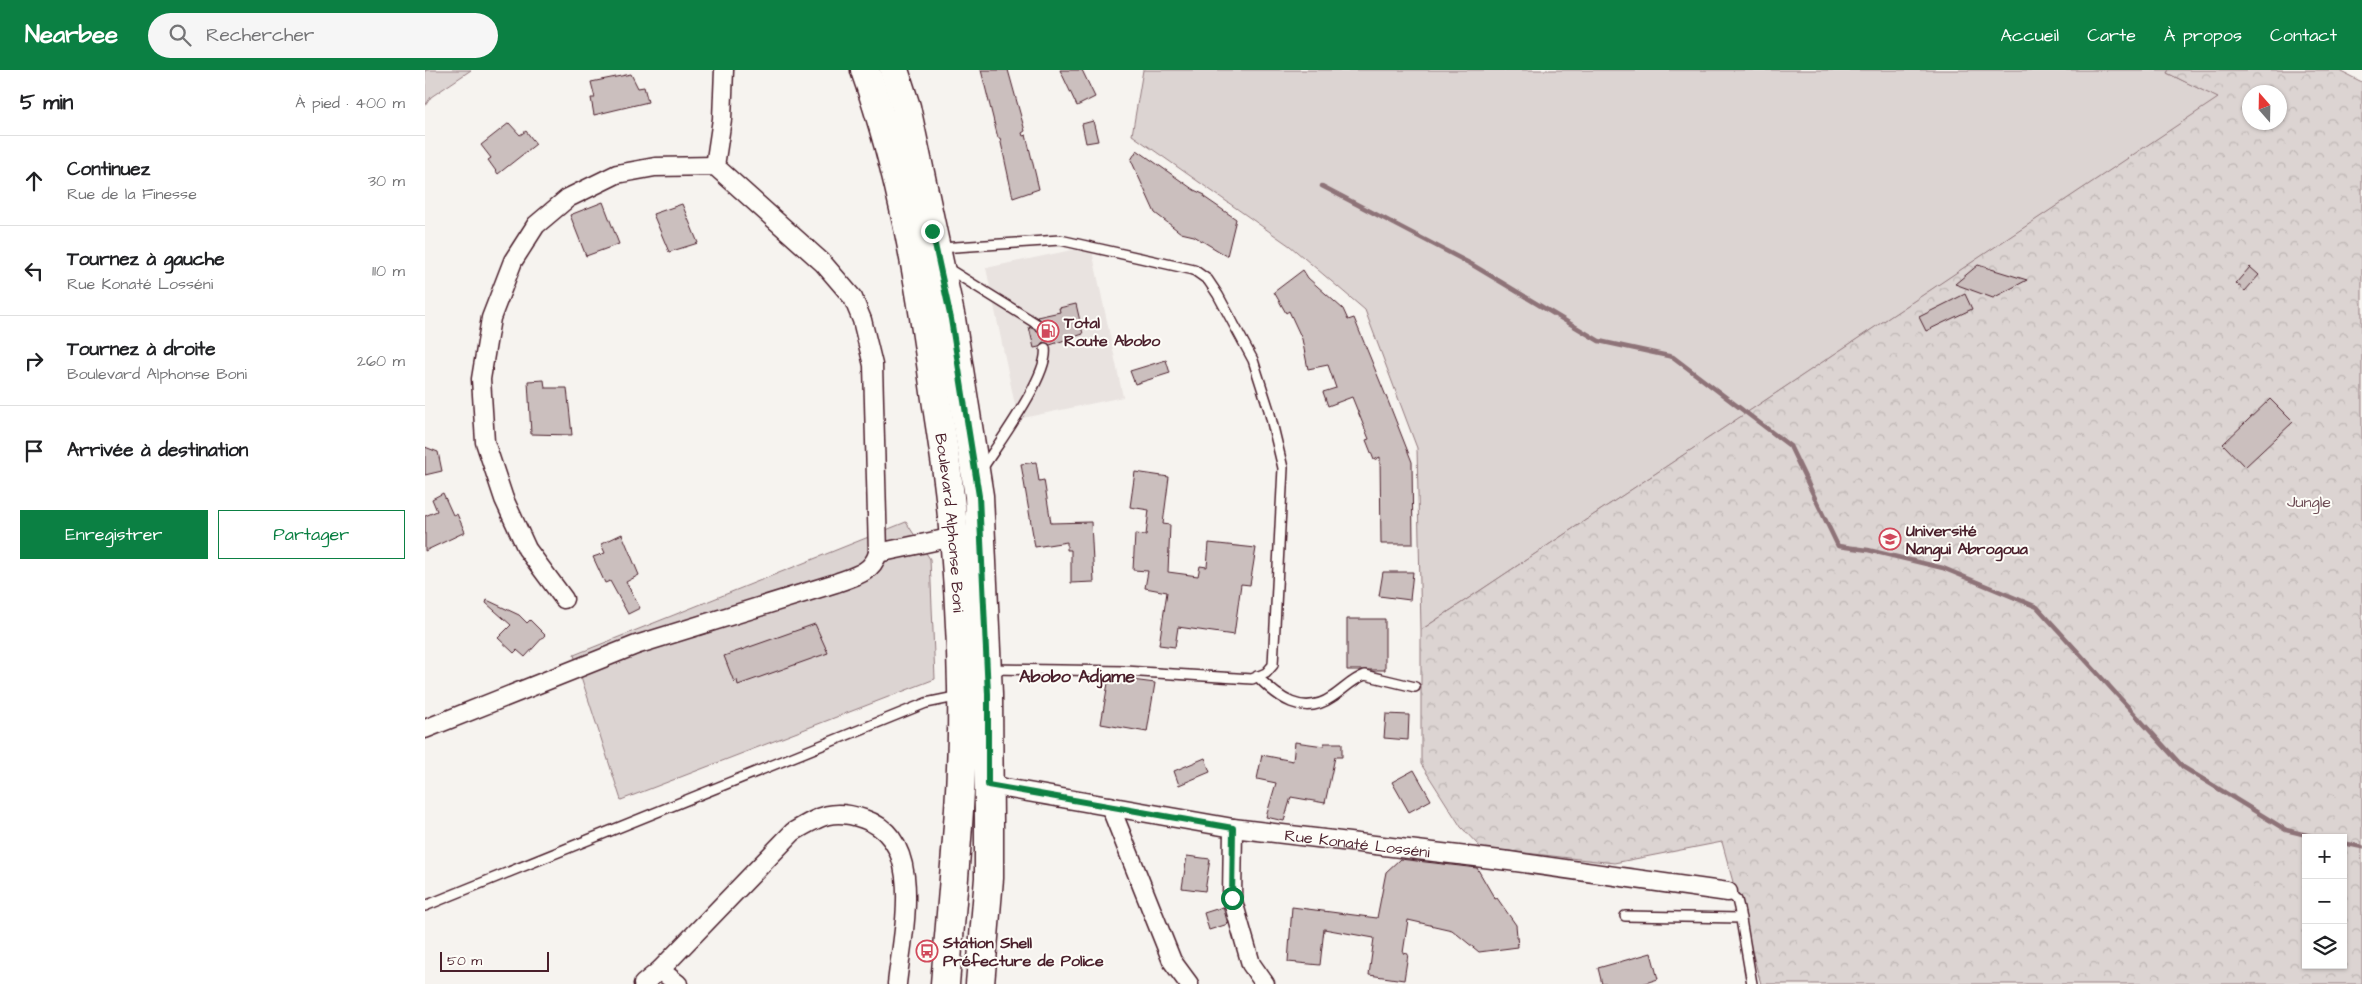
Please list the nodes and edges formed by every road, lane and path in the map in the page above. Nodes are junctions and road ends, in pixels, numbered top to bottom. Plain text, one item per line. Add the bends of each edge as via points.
1 (724, 70) edge
2 (865, 70) edge
3 (894, 70) edge
4 (715, 166) junction
5 (936, 256) junction
6 (1040, 326) dead end
7 (1045, 348) dead end
8 (977, 478) junction
9 (954, 537) junction
10 (878, 553) junction
11 (563, 598) dead end
12 (987, 669) junction
13 (1257, 676) junction
14 (1415, 687) dead end
15 (962, 695) junction
16 (425, 729) edge
17 (988, 785) junction
18 (1110, 806) junction
19 (1233, 828) junction
20 (1728, 892) joint
21 (425, 906) edge
22 (1625, 916) dead end
23 (1741, 918) junction
24 (661, 970) junction
25 (643, 984) edge
26 (678, 984) edge
27 (897, 984) edge
28 (945, 984) edge
29 (980, 984) edge
30 (1189, 984) edge
31 (1265, 984) edge
32 (1752, 984) edge

1 - 4 street via 722,119
2 - 9 main road, Boulevard Alphonse Boni via 881,116 910,237 926,325
3 - 5 main road, Boulevard Alphonse Boni via 906,107
4 - 10 street via 823,263 853,298 873,365
4 - 11 street via 655,168 617,174 568,198 536,225 513,261 491,318 481,379 485,442 504,499 527,549
5 - 6 lane
5 - 8 main road, Boulevard Alphonse Boni via 951,319
5 - 13 lane via 1060,240 1194,270 1219,294 1253,360 1283,468 1273,665 1266,673
7 - 8 lane via 1038,382
8 - 12 main road, Boulevard Alphonse Boni
9 - 10 street
9 - 15 main road, Boulevard Alphonse Boni
10 - 16 street via 875,563 857,576 636,645
12 - 13 lane via 1125,671 1251,679
12 - 17 main road, Boulevard Alphonse Boni
13 - 14 lane via 1271,691 1289,703 1303,707 1318,705 1365,675
15 - 21 lane via 926,703
15 - 28 main road, Boulevard Alphonse Boni via 958,825
17 - 18 street, Rue Konaté Losséni
17 - 29 main road, Boulevard Alphonse Boni via 989,878
18 - 19 street, Rue Konaté Losséni
18 - 30 street via 1172,961
19 - 20 street, Rue Konaté Losséni via 1509,861
19 - 31 street via 1232,898 1251,964
20 - 23 lane via 1737,900
22 - 23 lane
23 - 32 lane
24 - 25 street
24 - 26 street
24 - 27 street via 793,832 820,816 847,813 873,822 893,838 904,864 906,898

